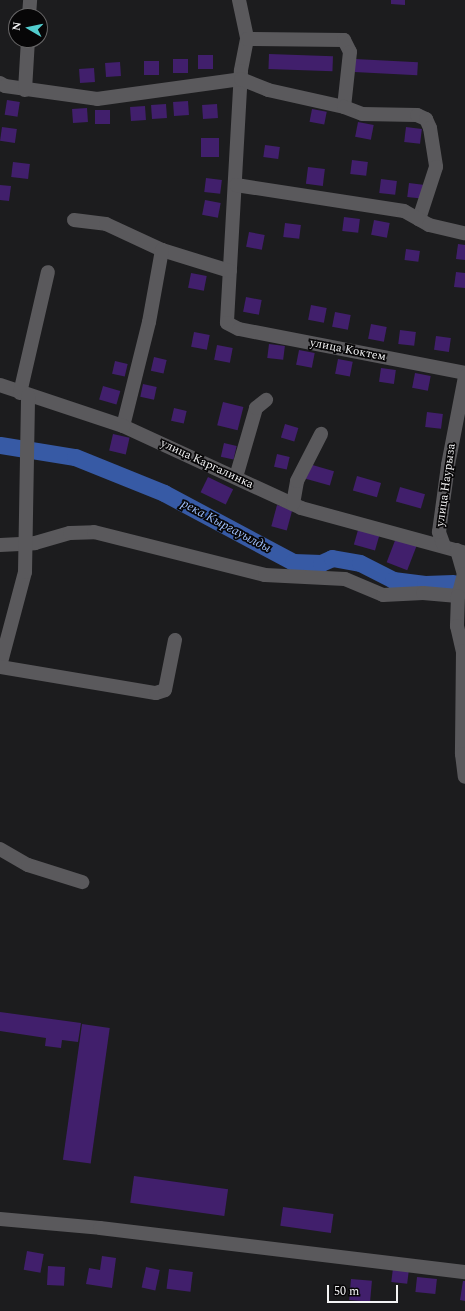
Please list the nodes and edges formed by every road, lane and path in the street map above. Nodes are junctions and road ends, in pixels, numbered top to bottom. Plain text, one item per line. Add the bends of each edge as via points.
1 (239, 0) edge
2 (247, 39) junction
3 (28, 48) edge
4 (241, 79) junction
5 (2, 88) edge
6 (25, 90) junction
7 (344, 107) junction
8 (236, 185) junction
9 (74, 220) dead end
10 (419, 220) junction
11 (465, 233) edge
12 (162, 250) junction
13 (230, 271) junction
14 (48, 272) dead end
15 (465, 373) edge
16 (465, 377) edge
17 (0, 385) edge
18 (24, 394) junction
19 (266, 400) dead end
20 (122, 426) junction
21 (322, 434) dead end
22 (236, 477) junction
23 (293, 504) junction
24 (26, 543) junction
25 (0, 545) edge
26 (455, 550) edge
27 (458, 596) junction
28 (175, 640) dead end
29 (464, 652) edge
30 (0, 667) edge
31 (464, 713) edge
32 (465, 777) edge
33 (0, 849) edge
34 (82, 882) dead end
35 (0, 1219) edge
36 (465, 1272) edge

1 - 2 street
2 - 4 street
2 - 7 street via 344,40 350,52
3 - 6 street
4 - 6 street via 98,99
4 - 7 street via 268,90
4 - 8 street
5 - 6 street
7 - 10 street via 362,114 418,115 426,119 436,167
8 - 10 street via 404,211
8 - 13 street
9 - 12 street via 106,224
10 - 11 street via 429,225
12 - 13 street
12 - 20 street via 149,322
13 - 15 street, улица Коктем via 227,323 231,327
14 - 18 street
16 - 26 street, улица Наурыза via 448,465 439,532
17 - 18 street, улица Каргалинка
18 - 20 street, улица Каргалинка
18 - 24 street
19 - 22 street via 256,408
20 - 22 street, улица Каргалинка
21 - 23 street via 297,481
22 - 23 street, улица Каргалинка
23 - 26 street, улица Каргалинка
24 - 25 street
24 - 27 street via 53,539 70,533 94,532 266,575 344,579 383,595 422,593
24 - 30 street via 25,572
26 - 27 street, улица Наурыза via 464,574
27 - 29 street, улица Наурыза via 457,626
28 - 30 street via 164,690 156,693
29 - 31 street, улица Наурыза
31 - 32 street, улица Наурыза
33 - 34 street via 28,865
35 - 36 street via 100,1228

